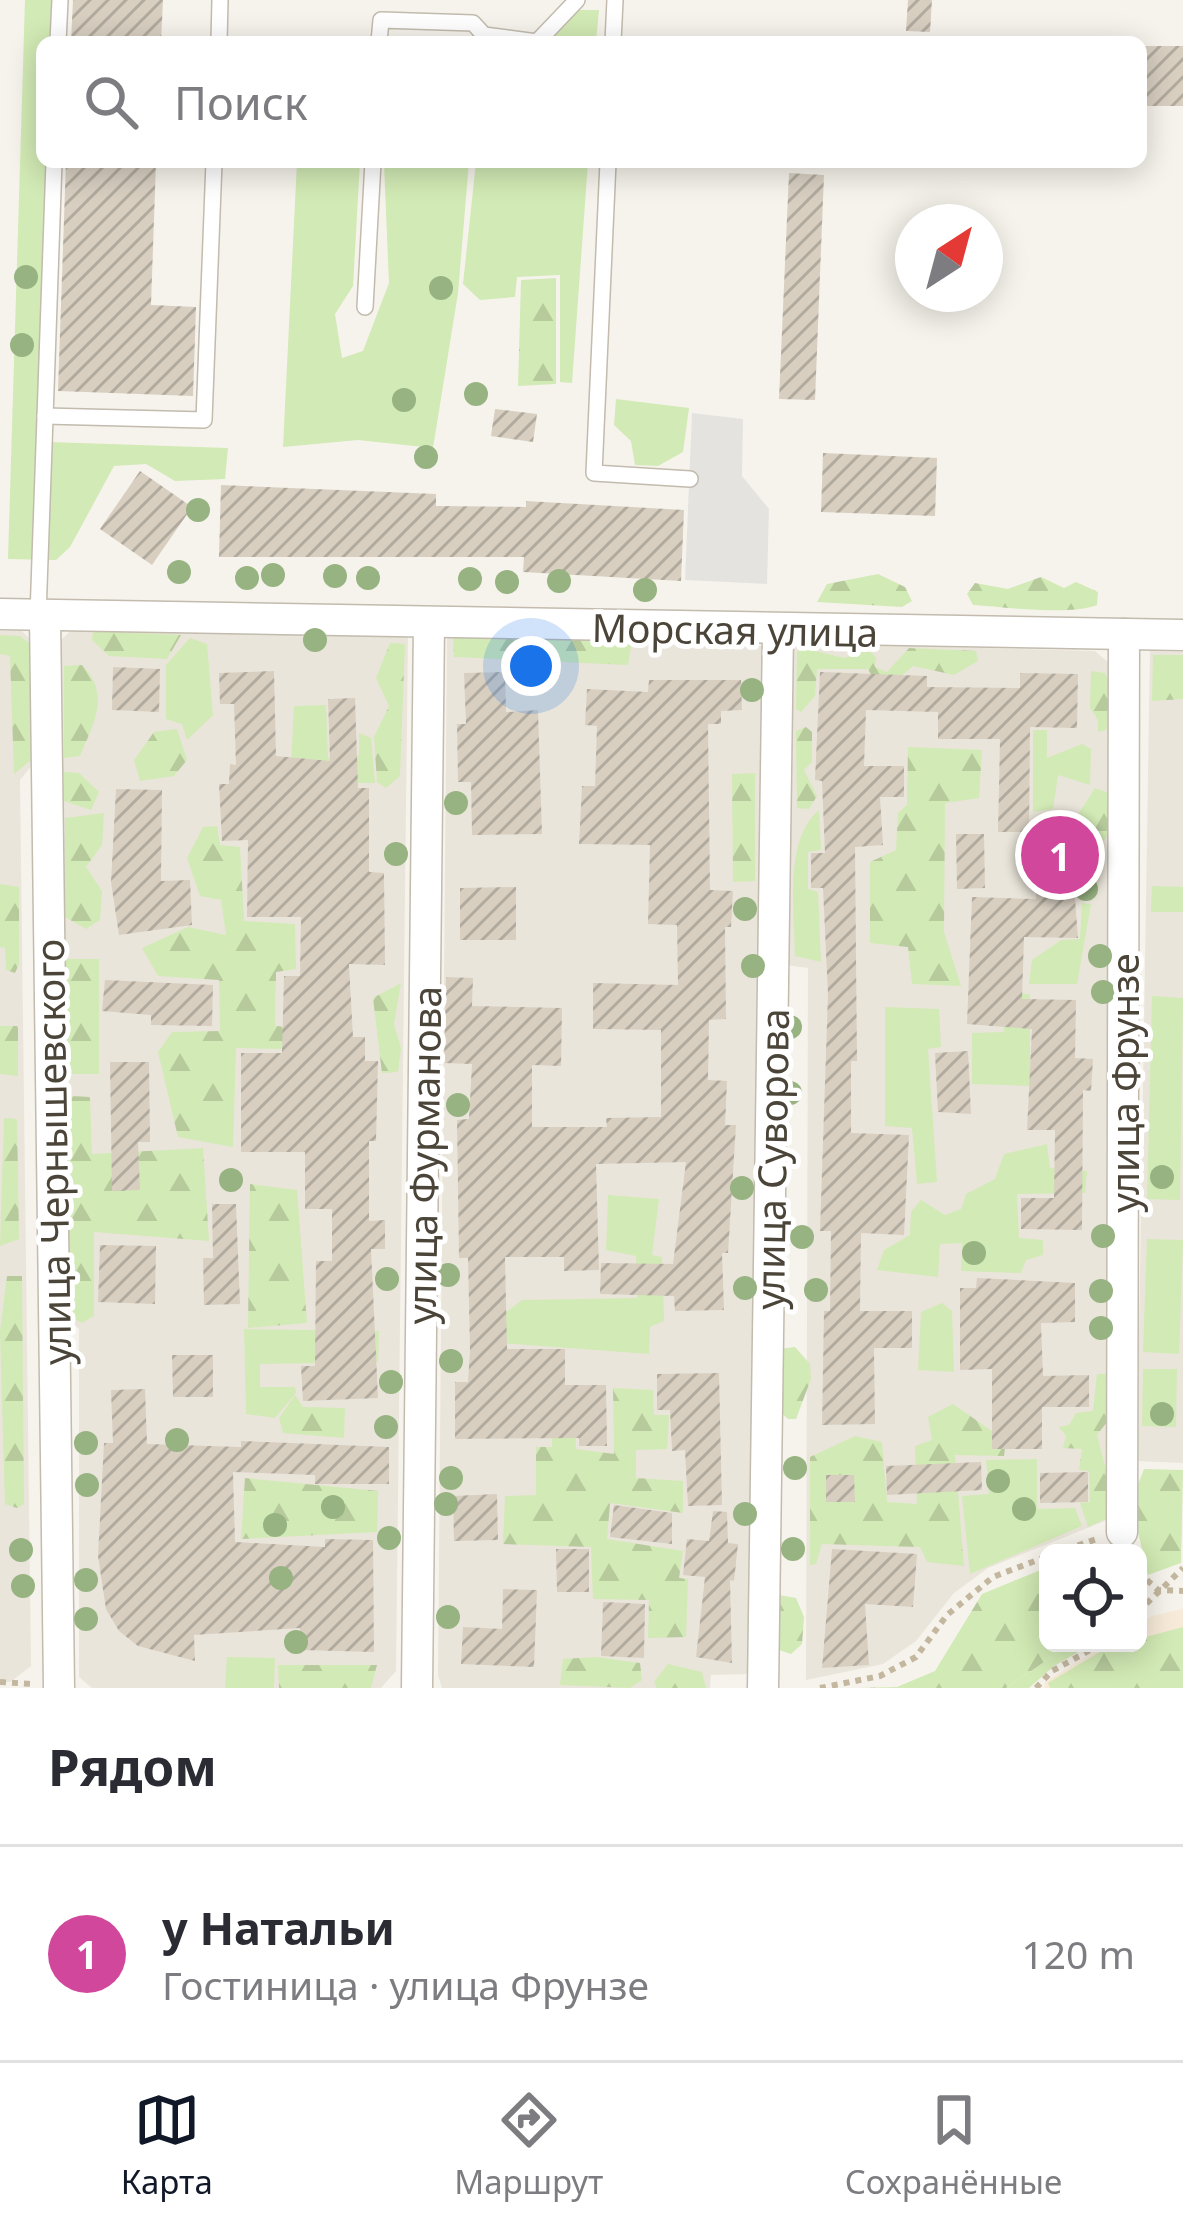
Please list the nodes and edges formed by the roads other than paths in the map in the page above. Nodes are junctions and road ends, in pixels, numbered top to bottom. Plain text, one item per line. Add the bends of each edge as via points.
1 (60, 0) edge
2 (220, 0) edge
3 (577, 0) edge
4 (614, 0) edge
5 (58, 36) edge
6 (219, 36) edge
7 (380, 36) edge
8 (492, 36) edge
9 (543, 36) edge
10 (613, 36) edge
11 (54, 168) edge
12 (214, 168) edge
13 (373, 168) edge
14 (608, 168) edge
15 (365, 307) dead end
16 (45, 416) junction
17 (690, 478) dead end
18 (0, 614) edge
19 (42, 616) junction
20 (429, 623) junction
21 (778, 631) junction
22 (1124, 634) junction
23 (1183, 634) edge
24 (1122, 1532) road end
25 (59, 1688) edge
26 (417, 1688) edge
27 (763, 1688) edge

1 - 5 lane
2 - 6 lane
3 - 9 lane
4 - 10 lane
7 - 8 lane via 381,20 473,23
11 - 16 lane
12 - 16 lane via 204,419
13 - 15 lane
14 - 17 lane via 594,473
16 - 19 lane
18 - 19 street, Морская улица
19 - 20 street, Морская улица
19 - 25 street, улица Чернышевского
20 - 21 street, Морская улица
20 - 26 street, улица Фурманова
21 - 22 street, Морская улица
21 - 27 street, улица Суворова
22 - 23 street, Морская улица
22 - 24 street, улица Фрунзе

